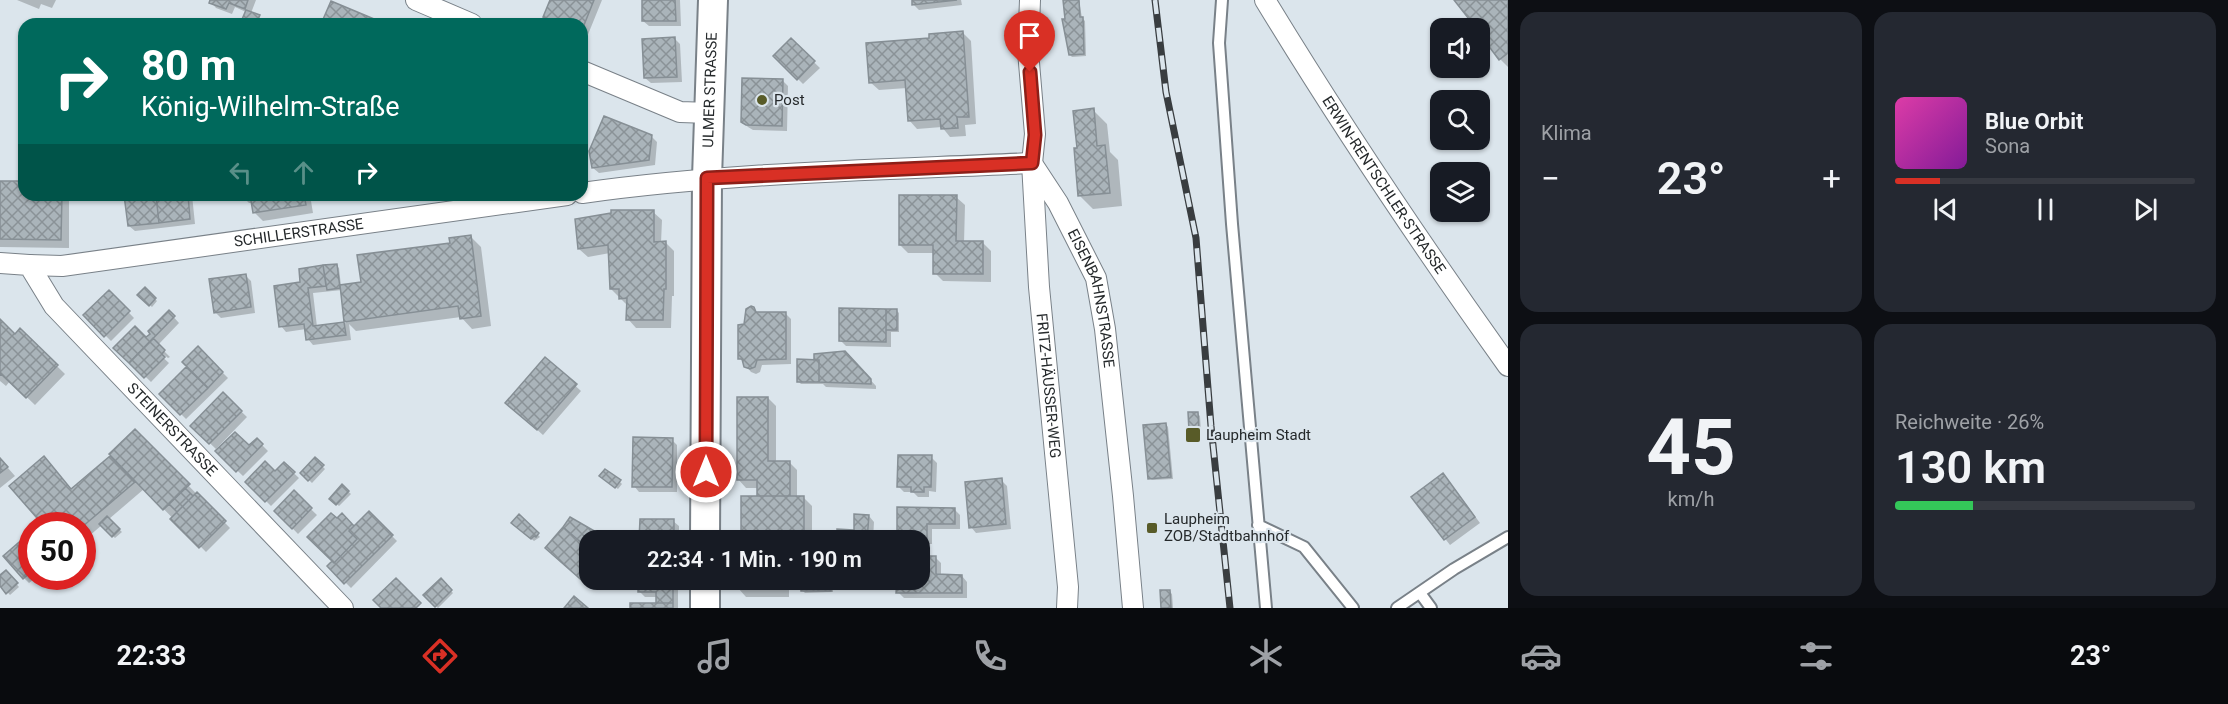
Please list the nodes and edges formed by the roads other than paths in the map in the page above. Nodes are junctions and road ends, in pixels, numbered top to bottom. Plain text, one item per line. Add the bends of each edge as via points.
1 (416, 0) edge
2 (713, 0) edge
3 (1030, 0) edge
4 (1222, 0) edge
5 (1265, 0) edge
6 (458, 18) edge
7 (588, 74) edge
8 (710, 113) junction
9 (1032, 163) junction
10 (707, 178) junction
11 (588, 192) edge
12 (524, 201) edge
13 (0, 263) edge
14 (29, 265) junction
15 (1508, 366) edge
16 (1258, 525) junction
17 (705, 530) edge
18 (1508, 537) edge
19 (705, 590) edge
20 (1420, 593) junction
21 (343, 608) edge
22 (705, 608) edge
23 (1067, 608) edge
24 (1133, 608) edge
25 (1266, 608) edge
26 (1353, 608) edge
27 (1397, 608) edge
28 (1431, 608) edge

1 - 6 street
2 - 8 main road, ULMER STRASSE
3 - 9 street via 1035,135
4 - 16 lane via 1220,55
5 - 15 street, ERWIN-RENTSCHLER-STRASSE via 1422,244
7 - 8 street via 680,112
8 - 10 main road, ULMER STRASSE
9 - 10 street
9 - 23 street, FRITZ-HÄUSSER-WEG
9 - 24 street, EISENBAHNSTRASSE via 1058,203 1096,278 1105,329
10 - 11 street
10 - 17 main road, ULMER STRASSE
12 - 14 street, SCHILLERSTRASSE via 62,266
13 - 14 street
14 - 21 street, STEINERSTRASSE via 54,306
16 - 25 lane
16 - 26 lane via 1304,547
18 - 20 lane
19 - 22 main road
20 - 27 lane
20 - 28 lane

